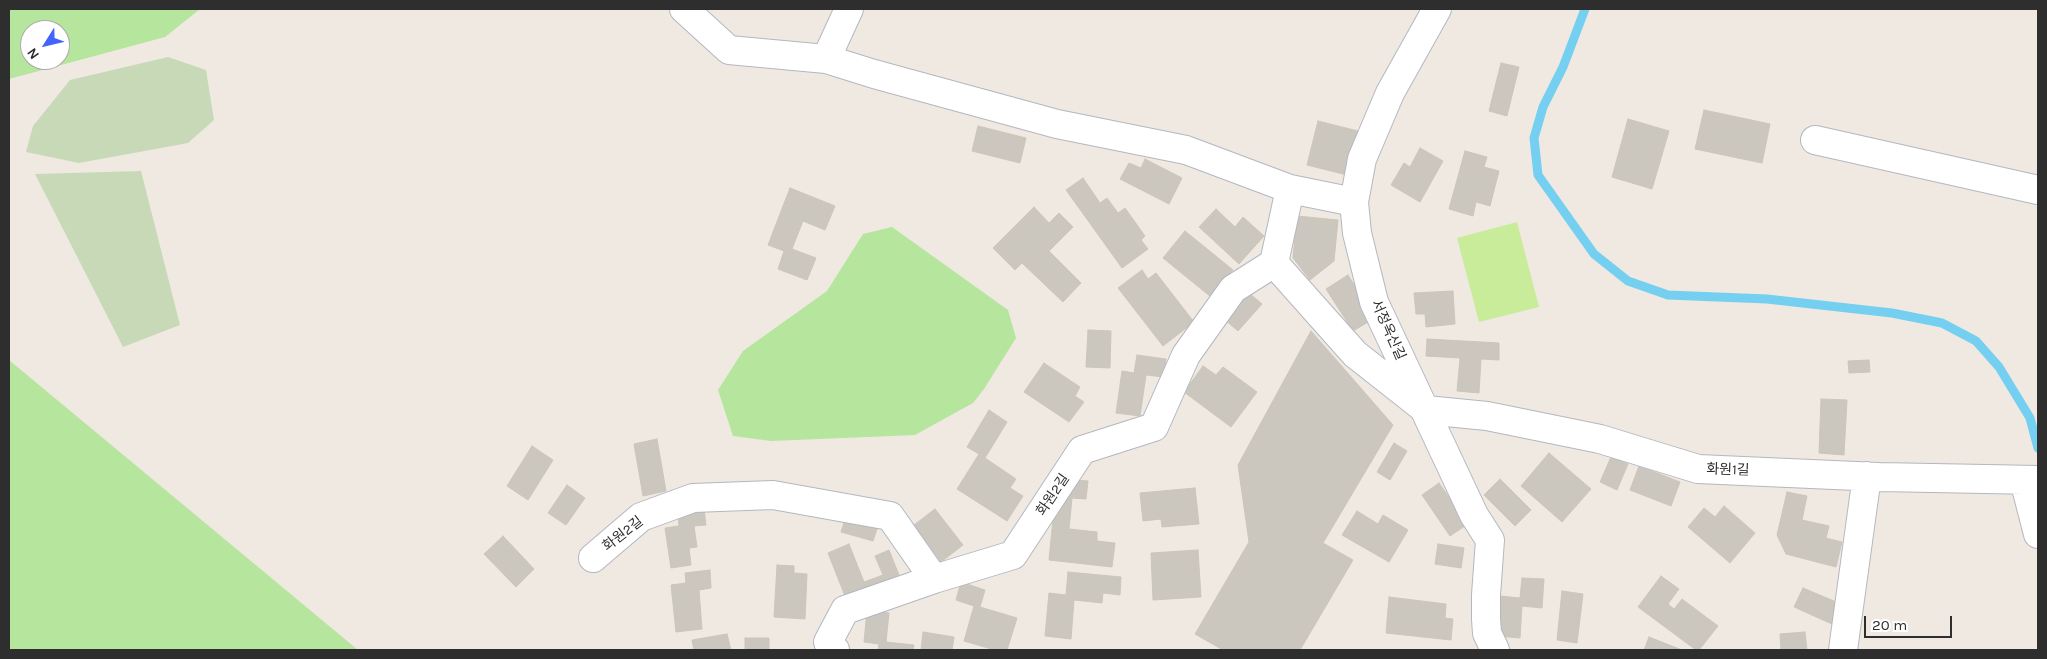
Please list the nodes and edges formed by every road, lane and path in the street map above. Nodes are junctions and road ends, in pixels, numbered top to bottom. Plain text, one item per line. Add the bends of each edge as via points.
1 (684, 9) edge
2 (849, 9) edge
3 (1437, 9) edge
4 (826, 59) junction
5 (1815, 140) dead end
6 (1290, 189) junction
7 (2038, 190) edge
8 (1354, 202) junction
9 (1274, 263) junction
10 (1426, 410) junction
11 (1867, 476) junction
12 (2031, 480) edge
13 (2038, 534) edge
14 (592, 558) dead end
15 (934, 579) junction
16 (835, 650) edge
17 (1494, 650) edge
18 (1843, 650) edge

1 - 4 lane via 730,50
2 - 4 lane
3 - 8 lane, 서정옥산길 via 1390,93 1362,159
4 - 6 lane via 1057,124 1186,150
5 - 7 lane
6 - 8 lane
6 - 9 lane
8 - 10 lane, 서정옥산길 via 1357,233 1374,302
9 - 10 lane via 1355,354
9 - 15 lane, 화원2길 via 1234,289 1186,355 1154,427 1082,450 1012,555
10 - 11 lane, 화원1길 via 1487,416 1600,439 1698,469
10 - 17 lane, 서정옥산길 via 1474,515 1490,540 1486,619 1487,633
11 - 12 lane, 화원1길
11 - 18 lane
12 - 13 lane
14 - 15 lane, 화원2길 via 641,517 693,498 773,495 890,516
15 - 16 lane via 845,610 828,642

